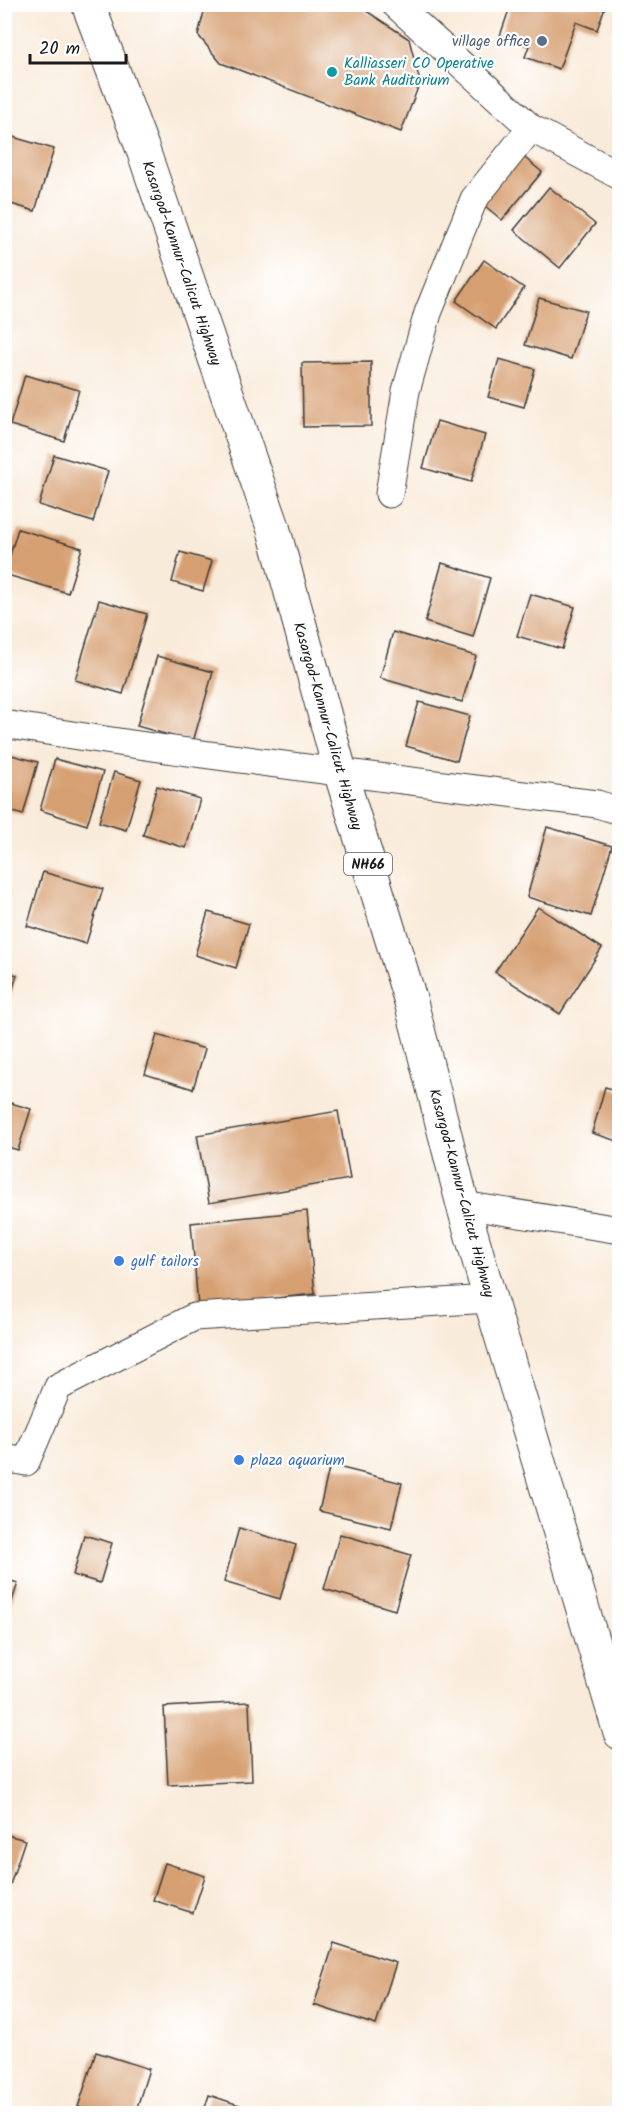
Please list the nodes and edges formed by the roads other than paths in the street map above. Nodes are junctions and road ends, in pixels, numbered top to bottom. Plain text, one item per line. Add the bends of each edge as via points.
1 (88, 4) edge
2 (395, 4) edge
3 (531, 128) junction
4 (620, 176) edge
5 (389, 494) dead end
6 (4, 724) edge
7 (340, 771) junction
8 (620, 811) edge
9 (463, 1205) junction
10 (620, 1230) edge
11 (490, 1299) junction
12 (4, 1458) edge
13 (620, 1733) edge

1 - 7 highway, Kasargod-Kannur-Calicut Highway / NH66 via 142,147 273,527
2 - 3 street
3 - 4 street
3 - 5 street via 474,199 428,314 406,391
6 - 7 street
7 - 8 street via 597,804
7 - 9 highway, Kasargod-Kannur-Calicut Highway / NH66 via 411,1002
9 - 10 street
9 - 11 highway, Kasargod-Kannur-Calicut Highway / NH66
11 - 12 street via 194,1317 58,1388 26,1462
11 - 13 highway, Kasargod-Kannur-Calicut Highway / NH66

